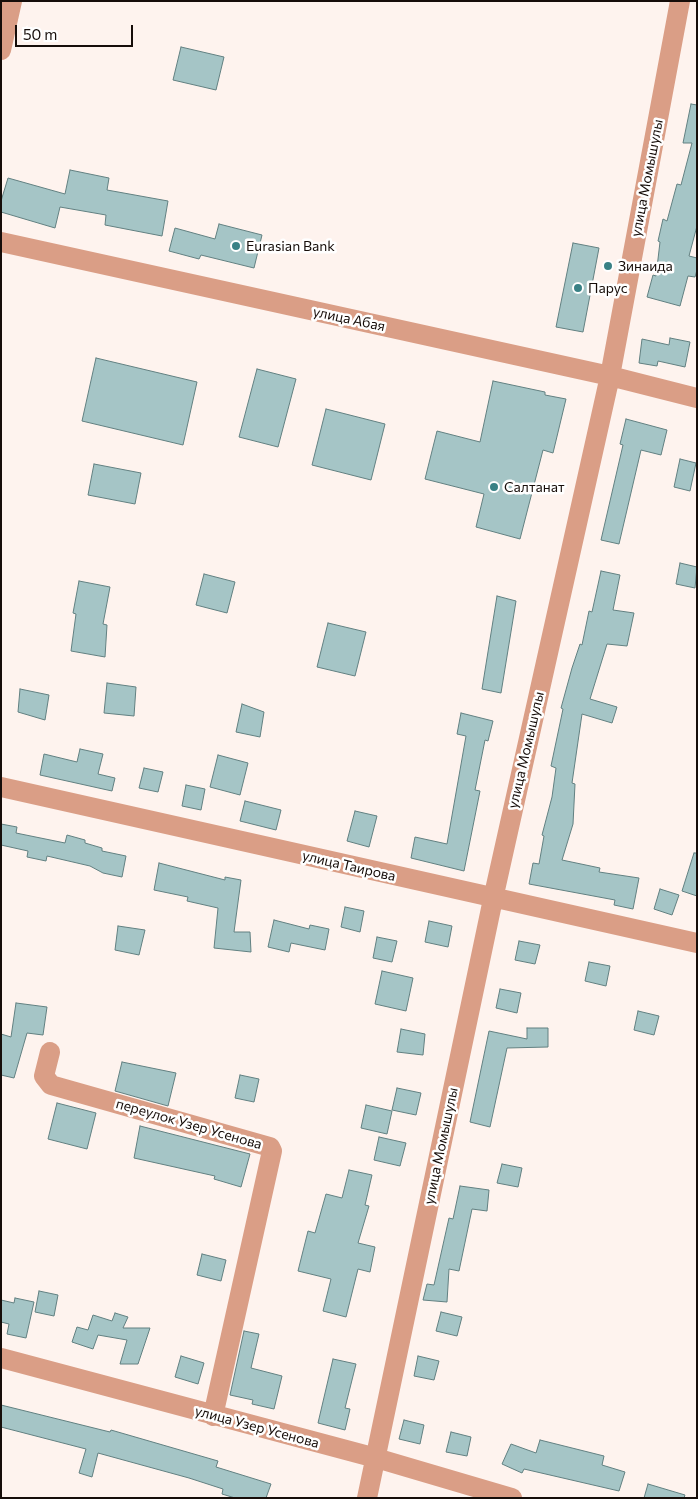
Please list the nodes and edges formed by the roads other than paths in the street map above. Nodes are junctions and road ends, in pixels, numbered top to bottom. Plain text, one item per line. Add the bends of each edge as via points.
1 (12, 1) edge
2 (680, 1) edge
3 (1, 50) edge
4 (1, 242) edge
5 (610, 376) junction
6 (697, 398) edge
7 (1, 787) edge
8 (493, 899) junction
9 (697, 943) edge
10 (50, 1052) dead end
11 (1, 1358) edge
12 (213, 1416) junction
13 (376, 1458) junction
14 (367, 1498) edge
15 (512, 1498) edge

1 - 3 street
2 - 5 street, улица Момышулы
4 - 5 street, улица Абая
5 - 6 street, улица Абая
5 - 8 street, улица Момышулы
7 - 8 street, улица Таирова
8 - 9 street, улица Таирова
8 - 13 street, улица Момышулы
10 - 12 street, переулок Узер Усенова via 44,1076 52,1085 270,1147 272,1152
11 - 12 street, улица Узер Усенова
12 - 13 street, улица Узер Усенова
13 - 14 street, улица Момышулы
13 - 15 street, улица Узер Усенова

